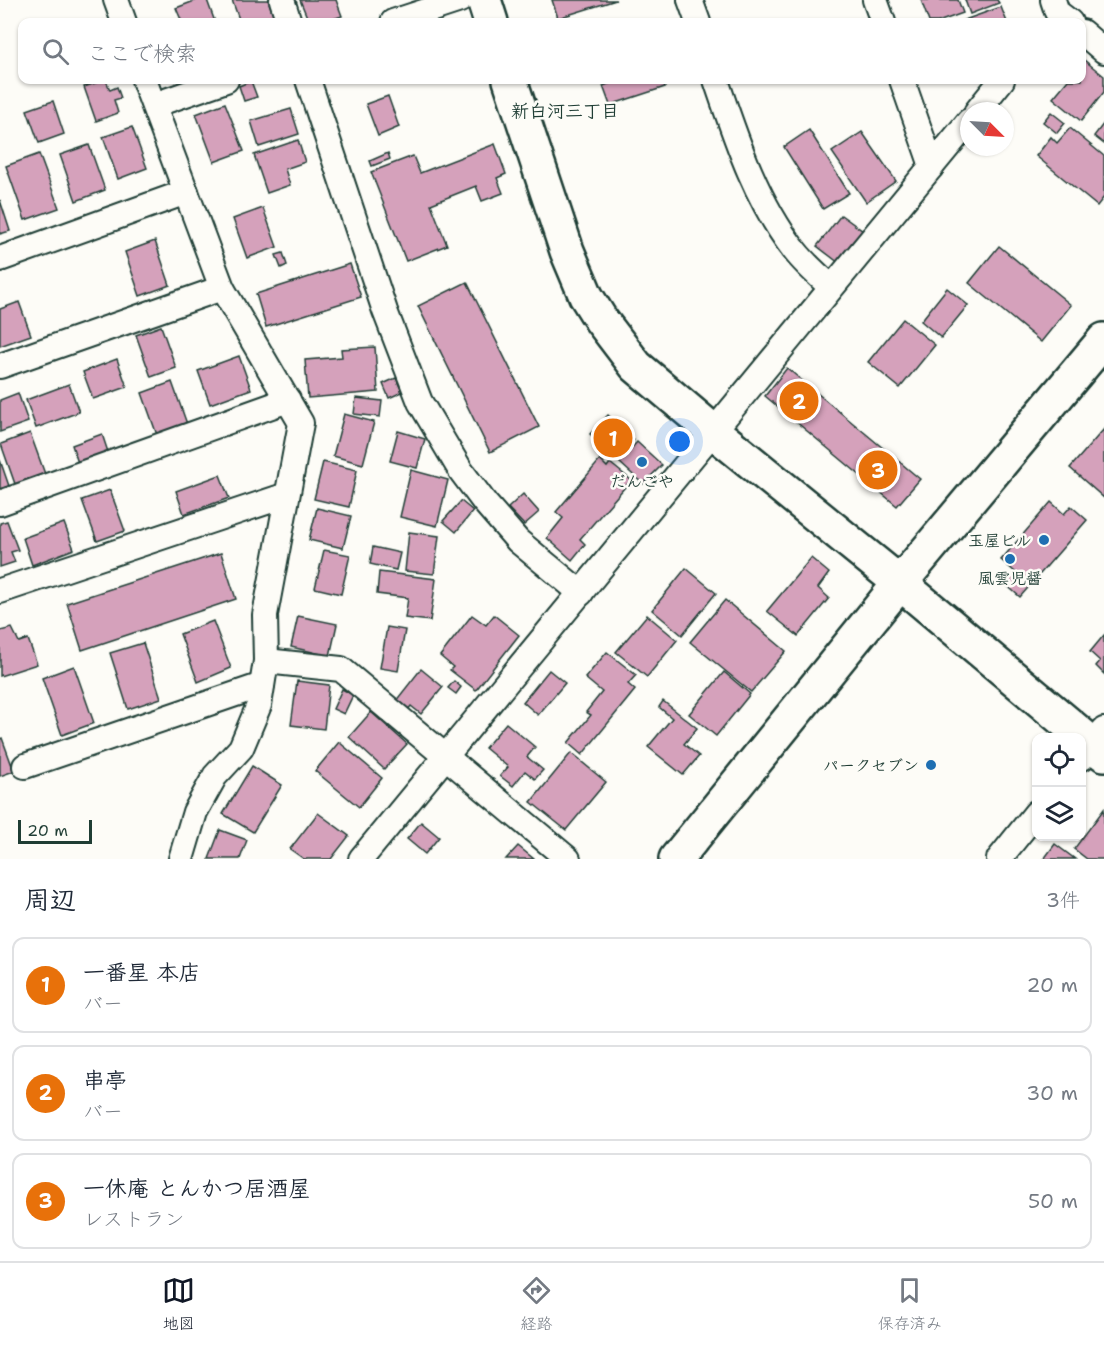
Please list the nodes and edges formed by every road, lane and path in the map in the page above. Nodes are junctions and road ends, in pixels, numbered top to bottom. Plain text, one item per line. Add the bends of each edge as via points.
1 (116, 0) edge
2 (282, 0) edge
3 (460, 0) edge
4 (484, 0) edge
5 (690, 0) edge
6 (875, 0) edge
7 (123, 18) edge
8 (288, 18) edge
9 (405, 18) edge
10 (490, 18) edge
11 (697, 18) edge
12 (882, 18) edge
13 (1086, 35) edge
14 (1104, 51) edge
15 (146, 84) edge
16 (214, 84) edge
17 (309, 84) edge
18 (511, 84) edge
19 (717, 84) edge
20 (903, 84) edge
21 (999, 84) edge
22 (984, 102) edge
23 (154, 105) junction
24 (960, 132) edge
25 (932, 166) junction
26 (186, 192) junction
27 (0, 259) edge
28 (831, 287) junction
29 (222, 288) junction
30 (1104, 340) edge
31 (0, 366) edge
32 (288, 400) junction
33 (714, 432) junction
34 (286, 495) junction
35 (0, 502) edge
36 (900, 583) junction
37 (0, 591) edge
38 (581, 593) junction
39 (266, 661) junction
40 (262, 685) junction
41 (1095, 746) edge
42 (446, 758) junction
43 (25, 766) dead end
44 (1032, 818) edge
45 (181, 859) edge
46 (361, 859) edge
47 (568, 859) edge
48 (676, 859) edge
49 (999, 859) edge

1 - 7 street
2 - 8 street
3 - 9 street
4 - 10 street
5 - 11 street
6 - 12 street
13 - 14 street
15 - 23 street
16 - 23 street
17 - 38 street via 385,311 420,402 460,471 485,503 518,541
18 - 33 street via 586,296 636,366
19 - 28 street via 740,149 769,213 795,253
20 - 25 street
21 - 22 street
23 - 26 street
24 - 25 street
25 - 28 street
26 - 27 street
26 - 29 street
28 - 33 street
29 - 31 street
29 - 32 street
30 - 36 street
32 - 34 street via 301,423
32 - 35 street
33 - 36 street
33 - 38 street
34 - 37 street
34 - 39 street via 265,615
36 - 41 street
36 - 48 street
38 - 42 street
39 - 40 street
39 - 42 street via 341,669
40 - 43 street
40 - 45 street via 259,705 241,748 215,776 195,812
42 - 46 street
42 - 47 street
44 - 49 street

